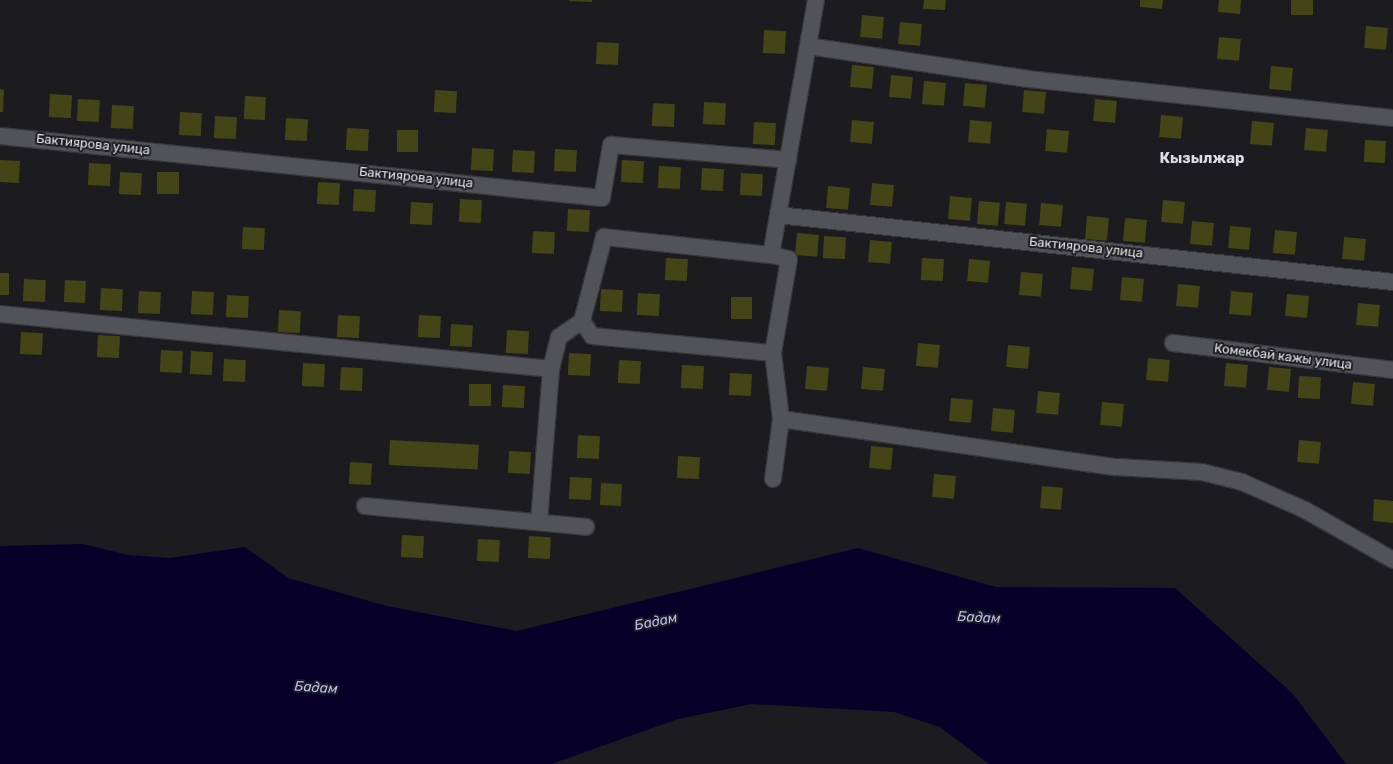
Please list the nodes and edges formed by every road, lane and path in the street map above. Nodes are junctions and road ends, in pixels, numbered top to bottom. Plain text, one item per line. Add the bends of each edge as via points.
1 (816, 0) edge
2 (808, 46) junction
3 (1393, 118) edge
4 (0, 136) edge
5 (788, 160) junction
6 (778, 214) junction
7 (771, 255) junction
8 (1393, 282) edge
9 (0, 314) edge
10 (582, 321) junction
11 (1173, 343) dead end
12 (773, 353) junction
13 (551, 369) junction
14 (1393, 370) edge
15 (781, 419) junction
16 (773, 479) dead end
17 (365, 506) dead end
18 (539, 522) junction
19 (586, 527) dead end
20 (1393, 560) edge

1 - 2 street
2 - 3 street via 1028,79
2 - 5 street
4 - 5 street, Бактиярова улица via 602,198 612,145
5 - 6 street
6 - 7 street
6 - 8 street, Бактиярова улица
7 - 10 street via 604,237
7 - 12 street via 789,259
9 - 13 street
10 - 12 street via 592,336
10 - 13 street via 559,337
11 - 14 street, Комекбай кажы улица
12 - 15 street
13 - 18 street
15 - 16 street
15 - 20 street via 1116,467 1202,472 1242,482 1305,510
17 - 18 street
18 - 19 street

